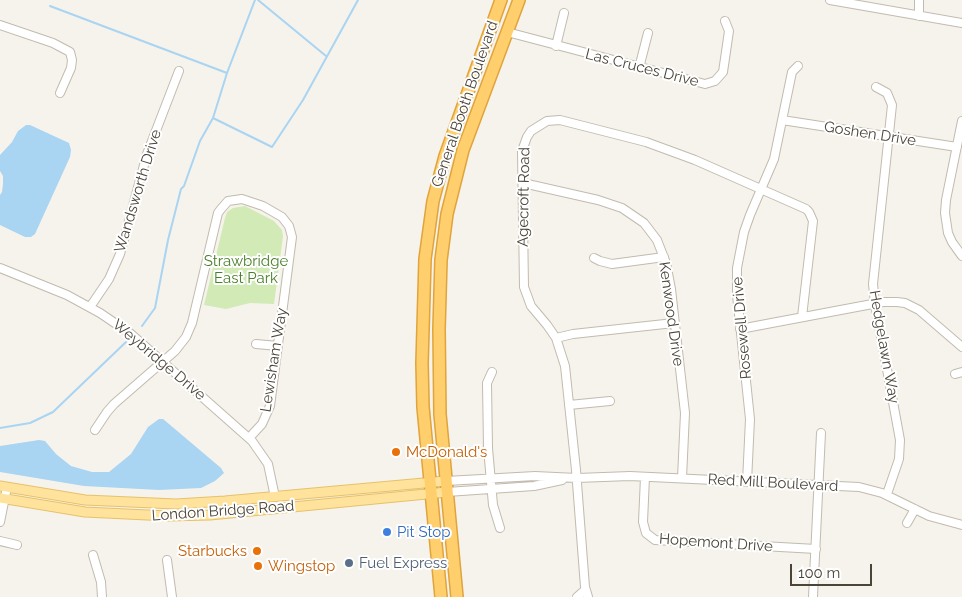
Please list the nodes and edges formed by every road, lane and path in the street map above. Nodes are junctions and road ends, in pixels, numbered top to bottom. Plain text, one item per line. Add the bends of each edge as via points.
1 (501, 0) edge
2 (519, 0) edge
3 (830, 0) edge
4 (919, 0) edge
5 (857, 3) edge
6 (564, 13) dead end
7 (918, 16) junction
8 (725, 21) dead end
9 (962, 23) edge
10 (0, 25) edge
11 (507, 32) junction
12 (648, 33) dead end
13 (556, 46) junction
14 (798, 66) dead end
15 (639, 68) junction
16 (179, 71) dead end
17 (876, 87) dead end
18 (60, 92) dead end
19 (782, 120) junction
20 (962, 121) edge
21 (888, 137) junction
22 (957, 147) junction
23 (523, 183) junction
24 (761, 188) junction
25 (962, 256) edge
26 (664, 257) junction
27 (594, 258) dead end
28 (0, 268) edge
29 (875, 304) junction
30 (90, 307) junction
31 (802, 317) junction
32 (674, 323) junction
33 (740, 329) junction
34 (556, 338) junction
35 (256, 344) dead end
36 (278, 346) junction
37 (962, 347) edge
38 (163, 362) junction
39 (492, 372) dead end
40 (610, 401) dead end
41 (569, 404) junction
42 (95, 430) dead end
43 (821, 432) dead end
44 (250, 438) junction
45 (645, 477) junction
46 (490, 478) junction
47 (577, 478) junction
48 (682, 478) junction
49 (747, 482) junction
50 (818, 485) junction
51 (3, 486) edge
52 (446, 486) junction
53 (430, 488) junction
54 (491, 488) junction
55 (887, 494) junction
56 (275, 496) junction
57 (2, 498) edge
58 (915, 509) junction
59 (0, 522) edge
60 (907, 523) dead end
61 (962, 525) edge
62 (500, 528) dead end
63 (0, 541) edge
64 (17, 545) dead end
65 (816, 549) junction
66 (92, 555) dead end
67 (167, 560) dead end
68 (587, 593) edge
69 (102, 597) edge
70 (172, 597) edge
71 (441, 597) edge
72 (457, 597) edge
73 (577, 597) edge
74 (813, 597) edge

1 - 53 highway, General Booth Boulevard via 445,156 433,201 423,284 422,363
2 - 11 highway, General Booth Boulevard
3 - 5 street
4 - 7 street
5 - 7 street
6 - 13 street
7 - 9 street
8 - 15 street, Las Cruces Drive via 729,31 724,66 715,81 699,84
10 - 18 street via 70,52 71,68
11 - 13 street, Las Cruces Drive
11 - 52 highway, General Booth Boulevard via 463,150 444,234 439,329 440,414
12 - 15 street
13 - 15 street, Las Cruces Drive
14 - 19 street, Rosewell Drive via 792,72
16 - 30 street, Wandsworth Drive via 147,154 120,254
17 - 21 street, Hedgelawn Way via 884,90 892,105
19 - 21 street, Goshen Drive
19 - 24 street, Rosewell Drive via 774,160
20 - 22 street
21 - 22 street, Goshen Drive
21 - 29 street, Hedgelawn Way via 873,284
22 - 25 street via 946,200 946,224 952,242
23 - 24 street, Agecroft Road via 522,151 527,137 540,124 560,120 665,148
23 - 26 street, Kenwood Drive via 598,200 630,212 651,231
23 - 34 street, Agecroft Road via 524,291 531,306
24 - 31 street, Agecroft Road via 802,207 812,216
24 - 33 street, Rosewell Drive via 744,232 738,261
26 - 27 street via 612,264
26 - 32 street, Kenwood Drive
28 - 30 street, Weybridge Drive
29 - 31 street
29 - 37 street via 897,302 912,306
29 - 55 street, Hedgelawn Way via 900,440 899,459
30 - 38 street, Weybridge Drive via 116,323
31 - 33 street
32 - 34 street
32 - 48 street, Kenwood Drive via 685,413
33 - 49 street, Rosewell Drive via 750,419
34 - 41 street, Agecroft Road via 565,366
35 - 36 street
36 - 38 street, Lewisham Way via 291,232 282,216 238,198 224,205 218,213 189,330 181,344
36 - 44 street, Lewisham Way via 270,406 262,424
38 - 42 street via 114,404
38 - 44 street, Weybridge Drive
39 - 46 street via 487,383
40 - 41 street
41 - 47 street, Agecroft Road
43 - 50 street
44 - 56 street, Weybridge Drive via 268,464
45 - 47 street, Red Mill Boulevard
45 - 48 street, Red Mill Boulevard
45 - 65 street, Hopemont Drive via 643,522 646,533 655,540
46 - 47 street, Red Mill Boulevard
46 - 52 street, Red Mill Boulevard
46 - 54 street
47 - 54 street, Red Mill Boulevard via 534,486
47 - 68 street, Agecroft Road
48 - 49 street, Red Mill Boulevard
49 - 50 street, Red Mill Boulevard
50 - 55 street, Red Mill Boulevard via 859,487
50 - 65 street
51 - 56 main road, London Bridge Road via 55,496 138,503 200,503
51 - 57 street
52 - 53 main road, London Bridge Road
52 - 54 street, Red Mill Boulevard
52 - 72 highway, General Booth Boulevard
53 - 56 main road, London Bridge Road
53 - 57 main road, London Bridge Road via 168,516 84,512
53 - 71 highway, General Booth Boulevard
54 - 62 street
55 - 58 street, Red Mill Boulevard
57 - 59 street
58 - 60 street
58 - 61 street, Red Mill Boulevard via 942,521
63 - 64 street
65 - 74 street
66 - 69 street via 101,582
67 - 70 street
68 - 73 street

